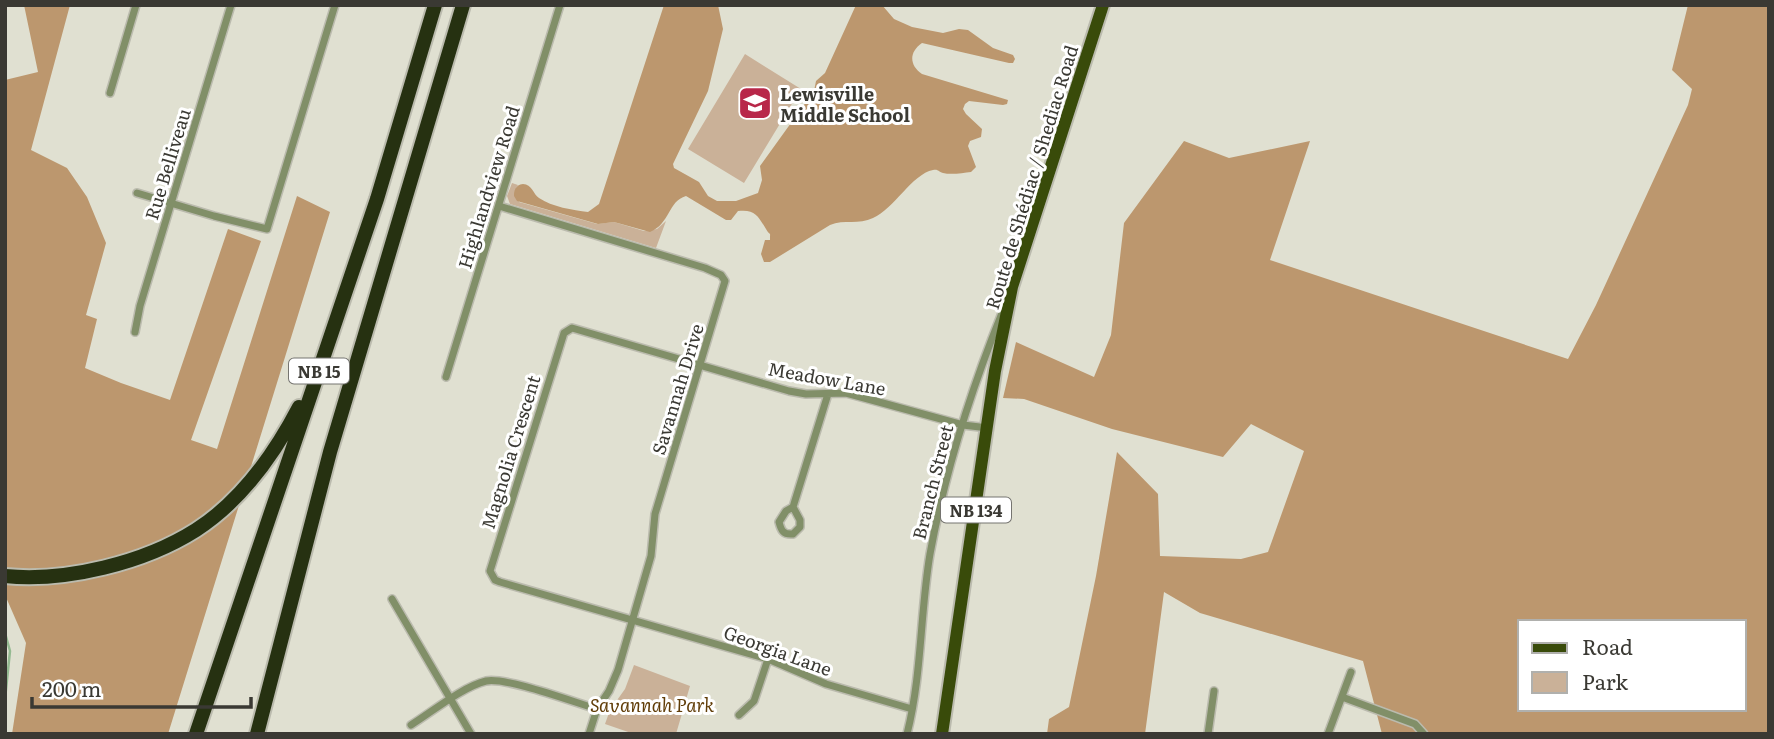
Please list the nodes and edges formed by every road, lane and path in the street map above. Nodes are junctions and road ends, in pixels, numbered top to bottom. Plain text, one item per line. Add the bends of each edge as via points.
1 (136, 5) edge
2 (231, 5) edge
3 (335, 5) edge
4 (435, 5) edge
5 (463, 5) edge
6 (560, 5) edge
7 (1103, 5) edge
8 (110, 93) dead end
9 (137, 193) dead end
10 (171, 204) junction
11 (499, 206) junction
12 (1012, 288) junction
13 (135, 332) dead end
14 (321, 365) junction
15 (701, 365) junction
16 (446, 377) dead end
17 (828, 394) junction
18 (962, 425) junction
19 (988, 428) junction
20 (793, 508) dead end
21 (5, 576) edge
22 (391, 599) dead end
23 (633, 620) junction
24 (768, 659) junction
25 (1351, 672) dead end
26 (1214, 691) dead end
27 (1342, 697) junction
28 (451, 700) junction
29 (597, 709) junction
30 (912, 709) junction
31 (739, 715) dead end
32 (411, 725) dead end
33 (196, 734) edge
34 (257, 734) edge
35 (471, 734) edge
36 (589, 734) edge
37 (907, 734) edge
38 (942, 734) edge
39 (1208, 734) edge
40 (1328, 734) edge
41 (1424, 734) edge

1 - 8 street
2 - 10 street, Rue Belliveau
3 - 10 street via 267,229
4 - 14 highway, NB 15
5 - 34 highway, NB 15 via 330,452
6 - 11 street, Highlandview Road
7 - 12 main road, Route de Shédiac / Shediac Road / NB 134
9 - 10 street
10 - 13 street, Rue Belliveau
11 - 15 street, Savannah Drive via 721,275 725,286
11 - 16 street, Highlandview Road
12 - 18 street, Branch Street
12 - 19 main road, Route de Shédiac / Shediac Road / NB 134
14 - 21 highway via 263,465 233,499 196,530 140,557 83,572 34,579
14 - 33 highway, NB 15
15 - 17 street, Meadow Lane via 789,391
15 - 23 street, Savannah Drive via 655,514 651,556
15 - 23 street, Magnolia Crescent via 567,329 490,571 500,582
17 - 18 street, Meadow Lane via 846,393
17 - 20 street
18 - 19 street, Meadow Lane
18 - 30 street, Branch Street via 930,555
19 - 38 main road, Route de Shédiac / Shediac Road / NB 134
22 - 28 street
23 - 24 street, Georgia Lane
23 - 29 street, Savannah Drive via 618,670
24 - 30 street, Georgia Lane via 826,684
24 - 31 street via 754,701
25 - 27 street
26 - 39 street
27 - 40 street
27 - 41 street via 1415,724
28 - 29 street via 477,684 494,680
28 - 32 street
28 - 35 street
29 - 36 street, Savannah Drive
30 - 37 street, Branch Street

